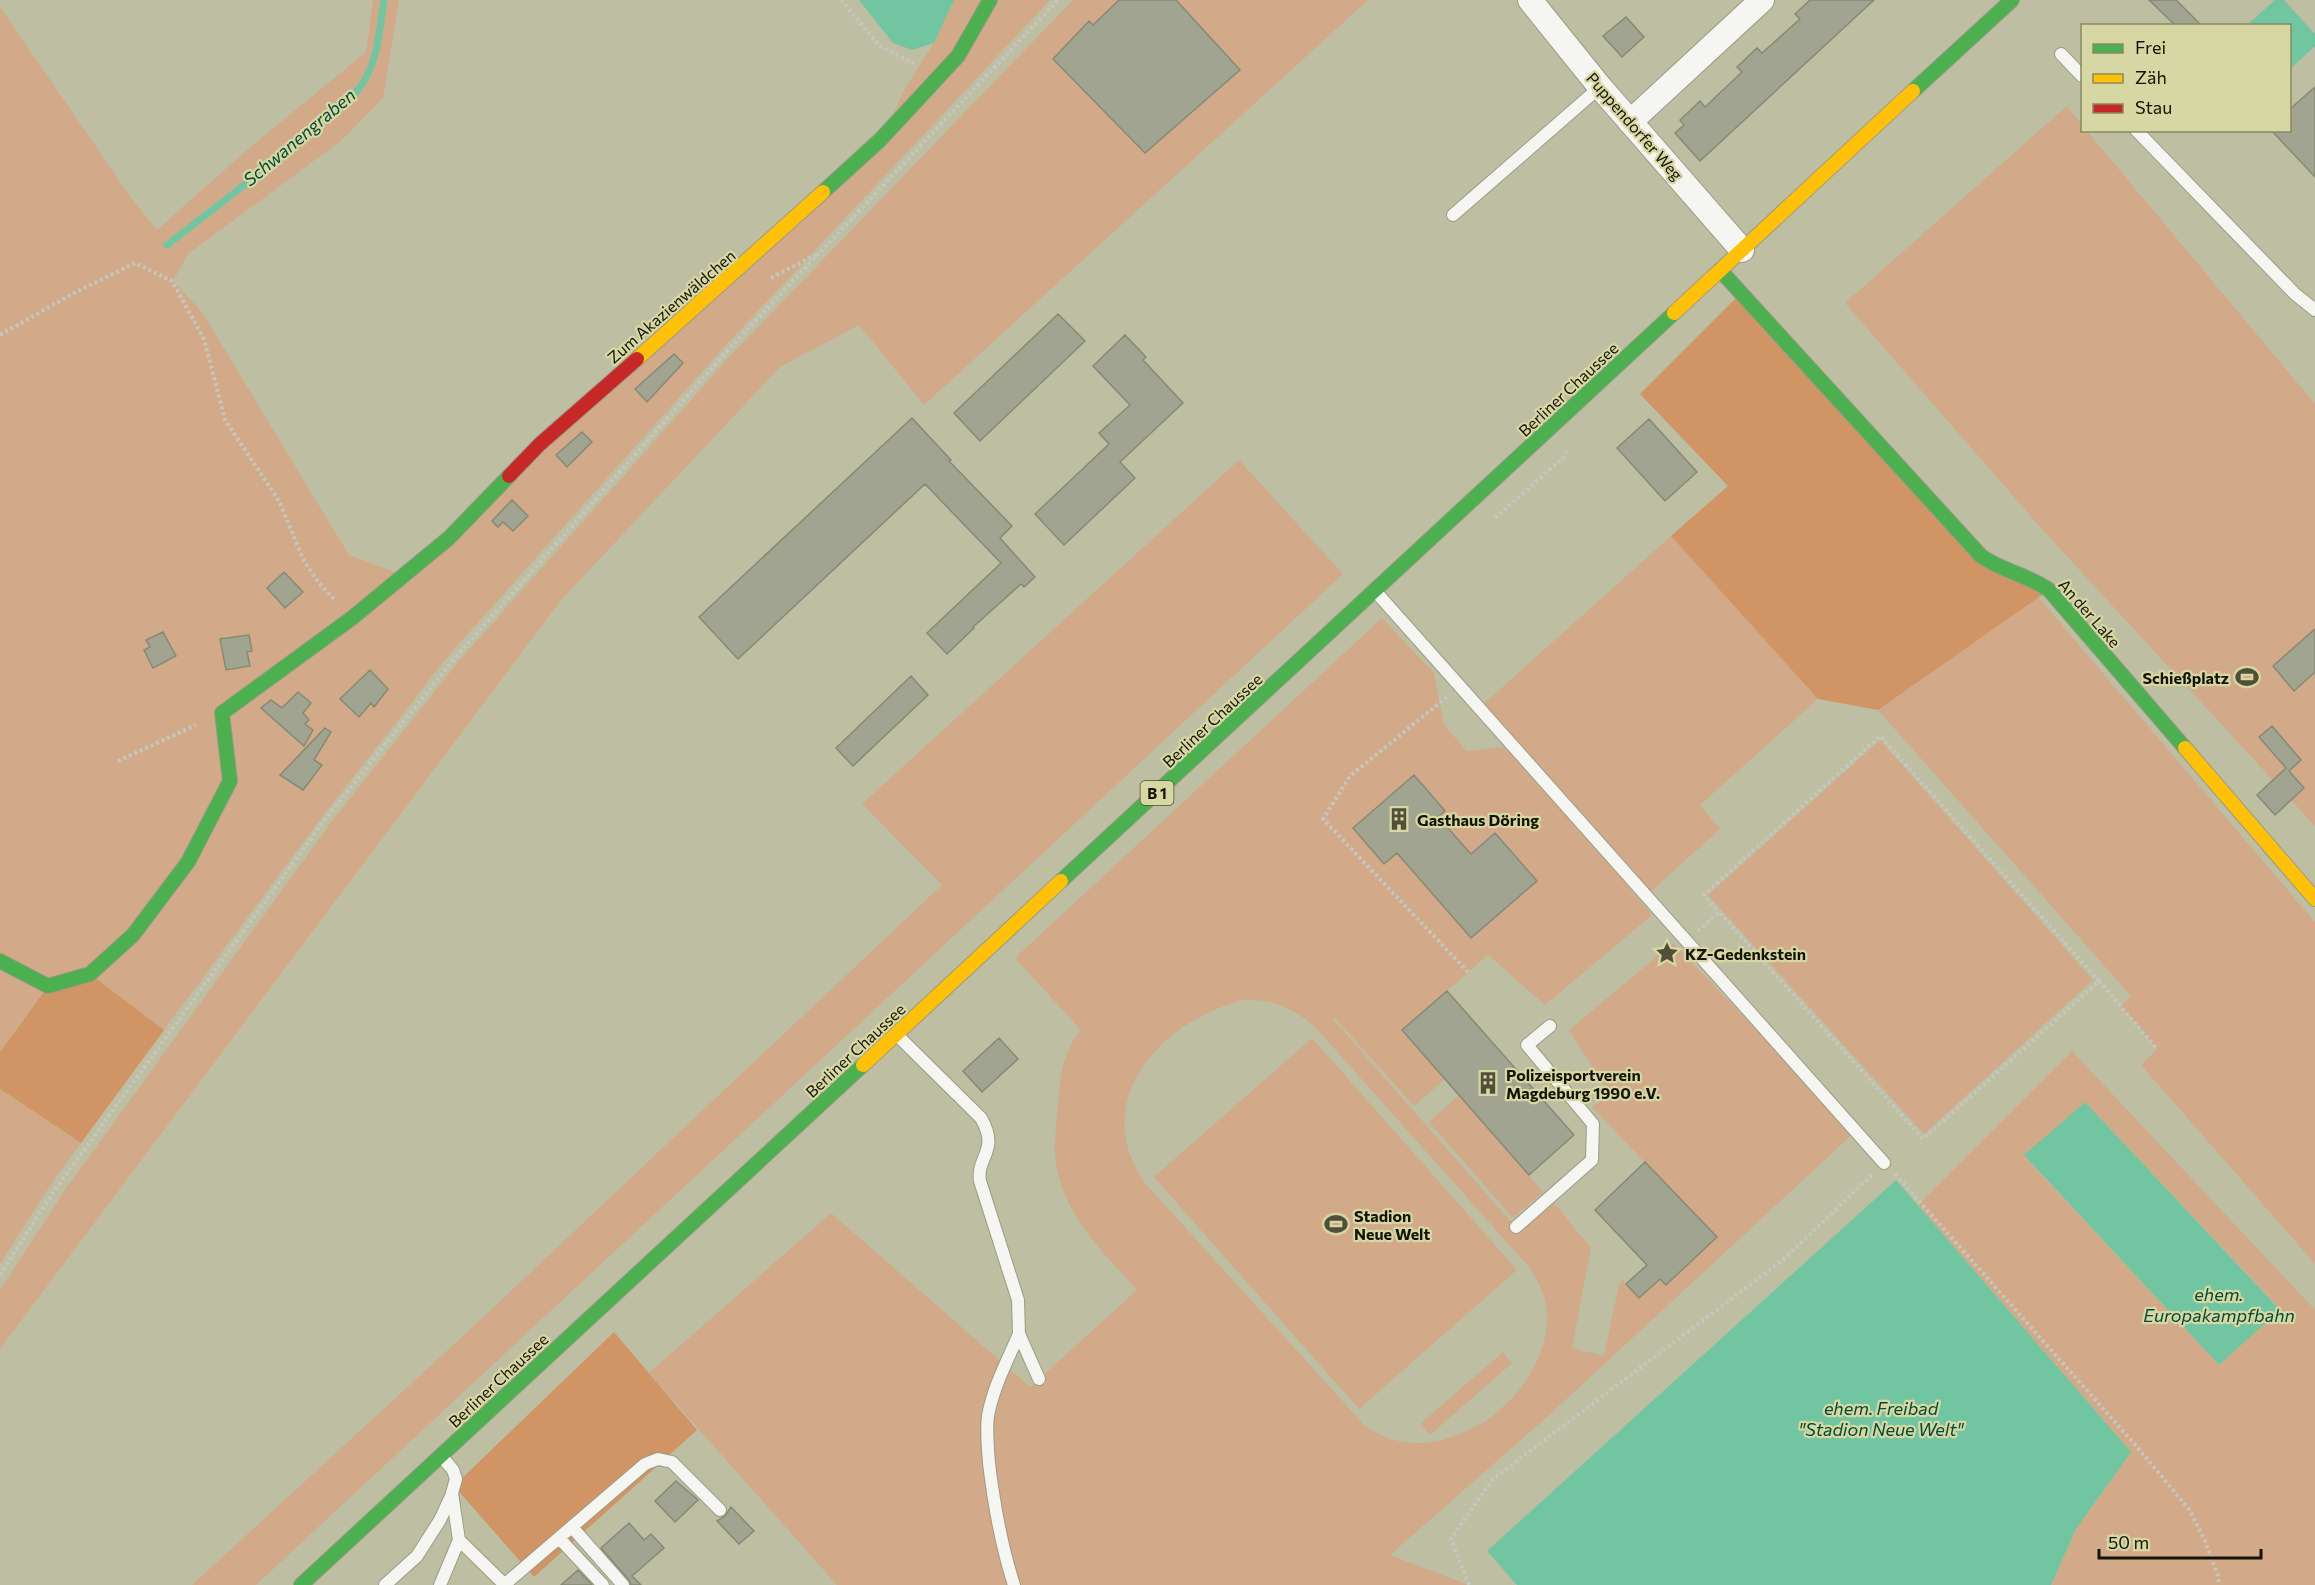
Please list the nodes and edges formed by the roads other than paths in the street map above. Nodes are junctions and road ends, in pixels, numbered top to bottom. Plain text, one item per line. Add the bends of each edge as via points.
1 (990, 0) edge
2 (1530, 0) edge
3 (2012, 0) edge
4 (1752, 3) edge
5 (2061, 54) dead end
6 (2081, 75) edge
7 (1600, 87) junction
8 (1630, 122) junction
9 (2138, 132) edge
10 (1453, 215) dead end
11 (1742, 250) junction
12 (1720, 270) junction
13 (2315, 310) edge
14 (1375, 591) junction
15 (2315, 898) edge
16 (0, 961) edge
17 (1550, 1026) dead end
18 (896, 1034) junction
19 (1884, 1163) road end
20 (1516, 1227) dead end
21 (1019, 1334) junction
22 (1039, 1379) dead end
23 (441, 1456) junction
24 (452, 1493) junction
25 (720, 1510) dead end
26 (572, 1527) junction
27 (559, 1538) junction
28 (459, 1540) junction
29 (301, 1585) edge
30 (385, 1585) edge
31 (440, 1585) edge
32 (504, 1585) edge
33 (603, 1585) edge
34 (623, 1585) edge
35 (1014, 1585) edge

1 - 16 main road, Zum Akazienwäldchen via 957,56 880,140 540,444 449,538 352,618 222,713 230,780 188,862 133,935 90,974 48,986
2 - 7 street, Puppendorfer Weg
3 - 11 main road, Berliner Chaussee / B 1
4 - 8 street
5 - 6 lane
7 - 8 street, Puppendorfer Weg
7 - 10 lane
8 - 11 street, Puppendorfer Weg
9 - 13 lane
11 - 12 main road, Berliner Chaussee / B 1
12 - 14 main road, Berliner Chaussee / B 1
12 - 15 main road, An der Lake via 1981,556 2049,590
14 - 18 main road, Berliner Chaussee / B 1
14 - 19 lane
17 - 20 lane via 1527,1045 1593,1124 1592,1160
18 - 21 lane via 985,1125 988,1143 978,1175 1018,1300
18 - 23 main road, Berliner Chaussee / B 1
21 - 22 lane
21 - 35 lane via 993,1397 987,1443 996,1517
23 - 24 lane via 456,1479
23 - 29 main road, Berliner Chaussee / B 1
24 - 28 lane
24 - 30 lane via 417,1556
25 - 26 lane via 672,1462 658,1459 645,1464
26 - 27 lane
26 - 34 lane
27 - 32 lane
27 - 33 lane
28 - 31 lane
28 - 32 lane

